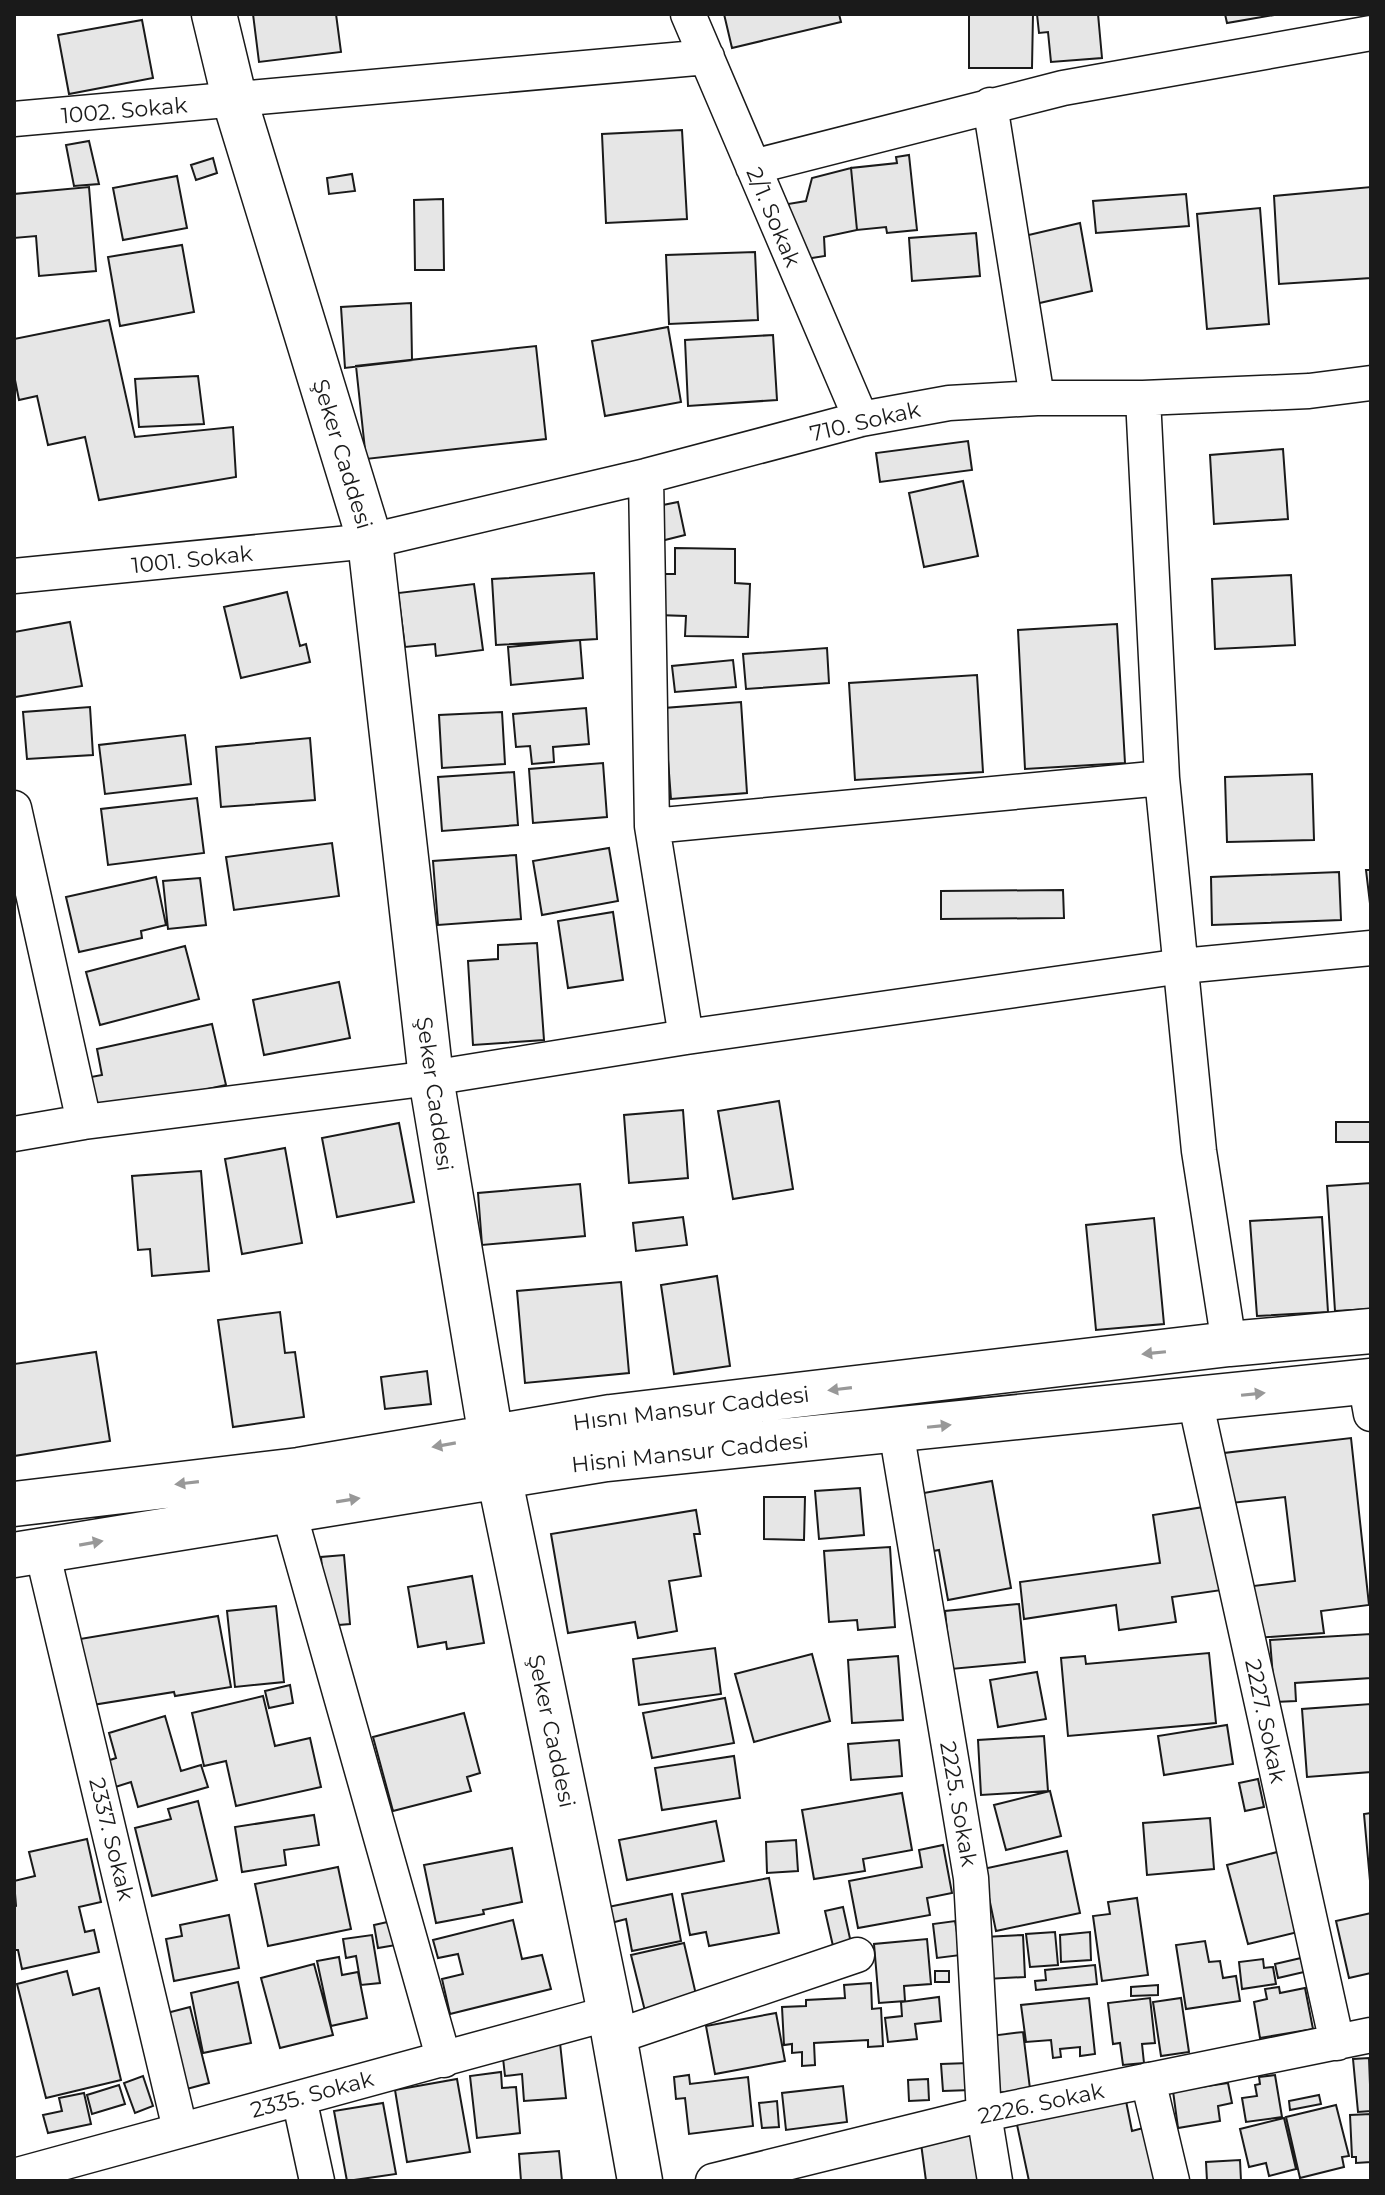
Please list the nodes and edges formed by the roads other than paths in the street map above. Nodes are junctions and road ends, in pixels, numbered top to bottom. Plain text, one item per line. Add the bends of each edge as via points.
1 (214, 14) edge
2 (688, 14) edge
3 (1371, 33) edge
4 (707, 57) junction
5 (235, 101) junction
6 (990, 105) junction
7 (14, 119) edge
8 (753, 167) junction
9 (1371, 383) edge
10 (1037, 398) junction
11 (1143, 398) junction
12 (861, 419) junction
13 (646, 476) junction
14 (370, 541) junction
15 (14, 576) edge
16 (1162, 778) junction
17 (14, 808) edge
18 (652, 826) junction
19 (1371, 948) edge
20 (1182, 966) junction
21 (686, 1037) junction
22 (431, 1078) junction
23 (84, 1122) junction
24 (14, 1134) edge
25 (1371, 1331) edge
26 (1229, 1344) junction
27 (1369, 1392) edge
28 (1195, 1400) junction
29 (896, 1430) junction
30 (495, 1457) junction
31 (14, 1504) edge
32 (288, 1509) junction
33 (28, 1553) edge
34 (857, 1955) dead end
35 (613, 2025) junction
36 (1371, 2035) edge
37 (1337, 2043) junction
38 (444, 2060) junction
39 (1148, 2080) junction
40 (299, 2098) junction
41 (984, 2114) junction
42 (180, 2129) junction
43 (14, 2176) edge
44 (317, 2181) edge
45 (640, 2181) edge
46 (713, 2181) edge
47 (995, 2181) edge
48 (1172, 2181) edge

1 - 5 main road, Şeker Caddesi
2 - 4 street, 2/1. Sokak
3 - 6 street
4 - 5 street, 1002. Sokak
4 - 8 street, 2/1. Sokak
5 - 7 street, 1002. Sokak
5 - 14 main road, Şeker Caddesi
6 - 8 street
6 - 10 street
8 - 12 street, 2/1. Sokak
9 - 11 street, 710. Sokak
10 - 11 street, 710. Sokak
10 - 12 street, 710. Sokak via 949,403
11 - 16 street
12 - 13 street, 710. Sokak
13 - 14 street, 710. Sokak
13 - 18 street
14 - 15 street, 1001. Sokak
14 - 22 main road, Şeker Caddesi
16 - 18 street
16 - 20 street
17 - 23 street
18 - 21 street
19 - 20 street
20 - 21 street
20 - 26 street via 1199,1151
21 - 22 street
22 - 23 street
22 - 30 main road, Şeker Caddesi
23 - 24 street
25 - 26 main road, Hısnı Mansur Caddesi
26 -> 30 main road, Hısnı Mansur Caddesi via 611,1417
28 -> 27 main road, Hisni Mansur Caddesi
29 -> 28 main road, Hisni Mansur Caddesi
28 - 37 street, 2227. Sokak
29 - 30 main road, Hisni Mansur Caddesi via 606,1459
29 - 41 street, 2225. Sokak via 971,1878
30 -> 31 main road, Hısnı Mansur Caddesi via 299,1470
32 -> 30 main road, Hisni Mansur Caddesi
30 - 35 main road, Şeker Caddesi
33 -> 32 main road, Hisni Mansur Caddesi
32 - 38 street
33 - 42 street, 2337. Sokak
34 - 35 street, 2335. Sokak
35 - 38 street, 2335. Sokak
35 - 45 main road, Şeker Caddesi
36 - 37 street, 2226. Sokak
37 - 39 street, 2226. Sokak
38 - 40 street, 2335. Sokak
39 - 41 street, 2226. Sokak
39 - 48 street
40 - 42 street, 2335. Sokak
40 - 44 street
41 - 46 street, 2226. Sokak
41 - 47 street, 2225. Sokak
42 - 43 street, 2335. Sokak

